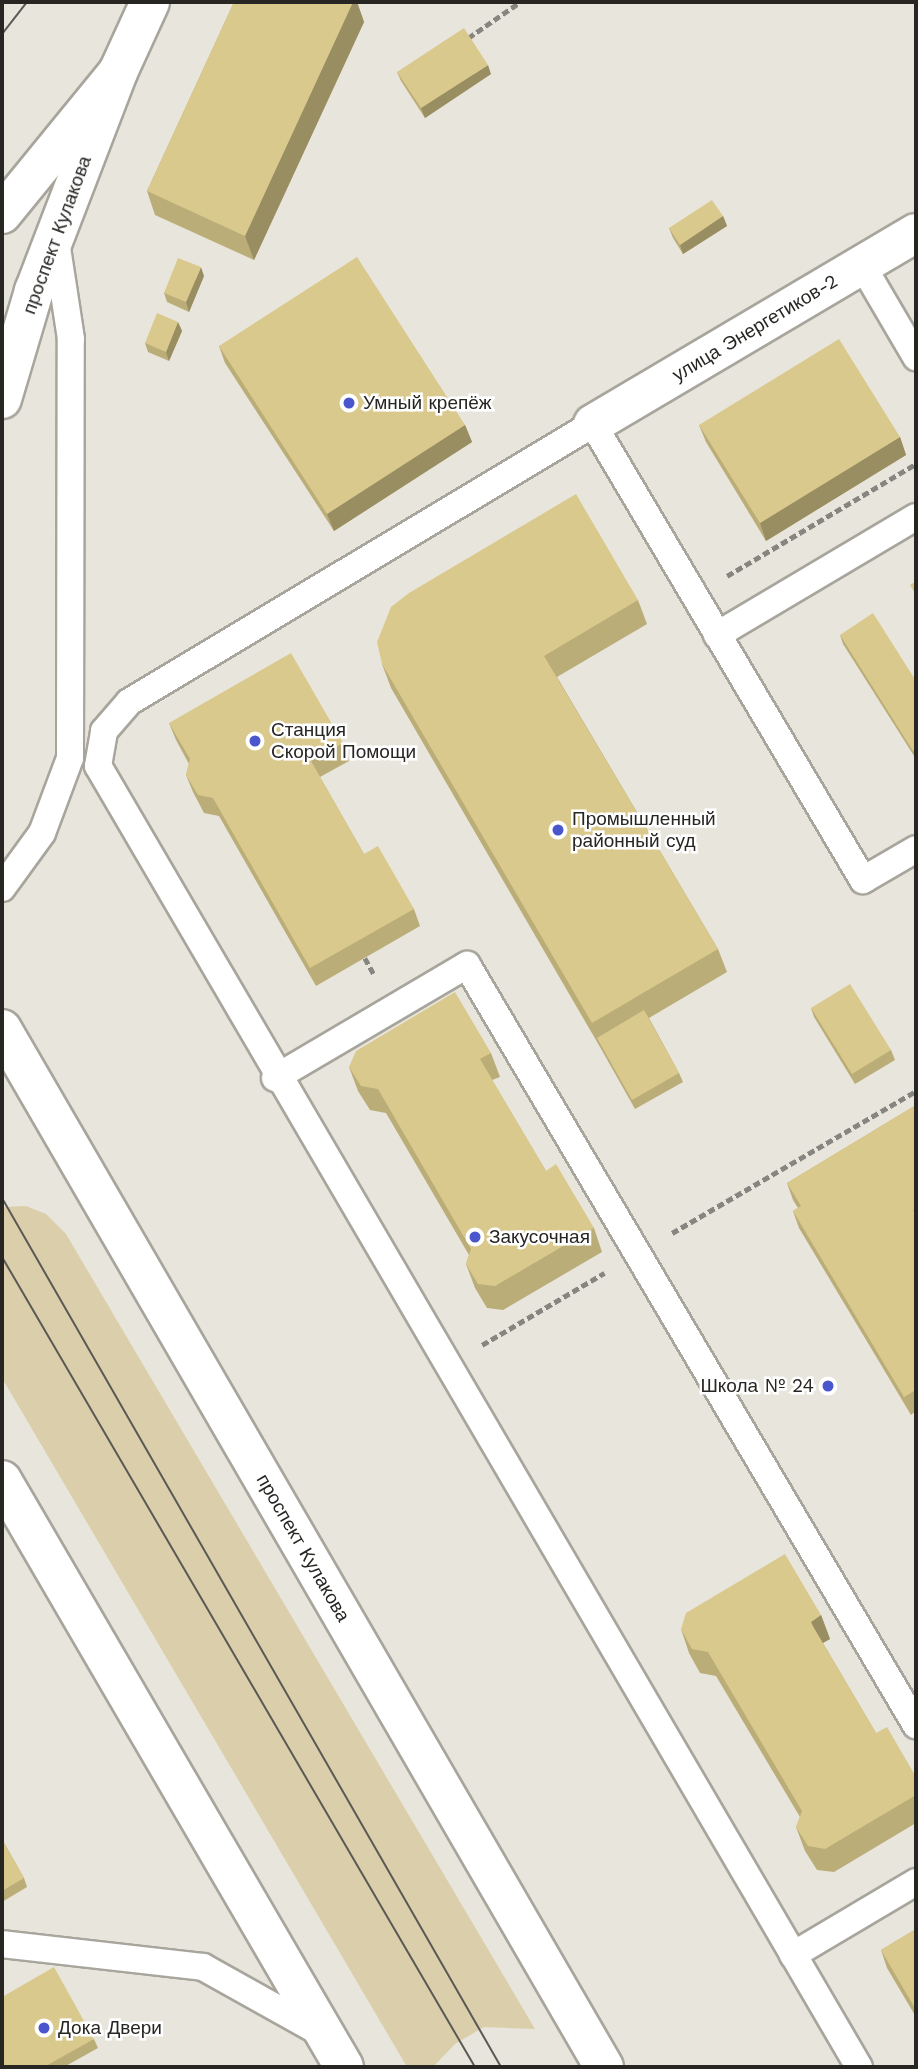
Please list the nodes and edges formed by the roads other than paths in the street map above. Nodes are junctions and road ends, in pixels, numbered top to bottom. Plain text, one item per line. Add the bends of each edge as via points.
1 (150, 2) edge
2 (118, 72) junction
3 (2, 214) edge
4 (916, 233) edge
5 (55, 236) junction
6 (862, 265) junction
7 (916, 357) edge
8 (2, 399) edge
9 (593, 424) junction
10 (916, 517) edge
11 (718, 635) junction
12 (916, 849) edge
13 (2, 888) edge
14 (2, 1029) edge
15 (275, 1078) junction
16 (2, 1480) edge
17 (916, 1725) edge
18 (916, 1882) edge
19 (2, 1944) edge
20 (793, 1955) junction
21 (324, 2035) junction
22 (344, 2067) edge
23 (604, 2067) edge
24 (859, 2067) edge

1 - 2 main road
2 - 3 main road
2 - 5 main road, проспект Кулакова
4 - 6 main road, улица Энергетиков-2
5 - 8 main road, проспект Кулакова
5 - 13 lane via 71,340 70,758 42,833
6 - 7 lane
6 - 9 main road, улица Энергетиков-2
9 - 11 lane
9 - 15 lane via 141,695 104,731 98,766
10 - 11 lane
11 - 12 lane via 863,880
14 - 23 main road, проспект Кулакова
15 - 17 lane via 467,965
15 - 20 lane
16 - 21 main road
18 - 20 lane
19 - 21 lane via 203,1967
20 - 24 lane
21 - 22 main road

